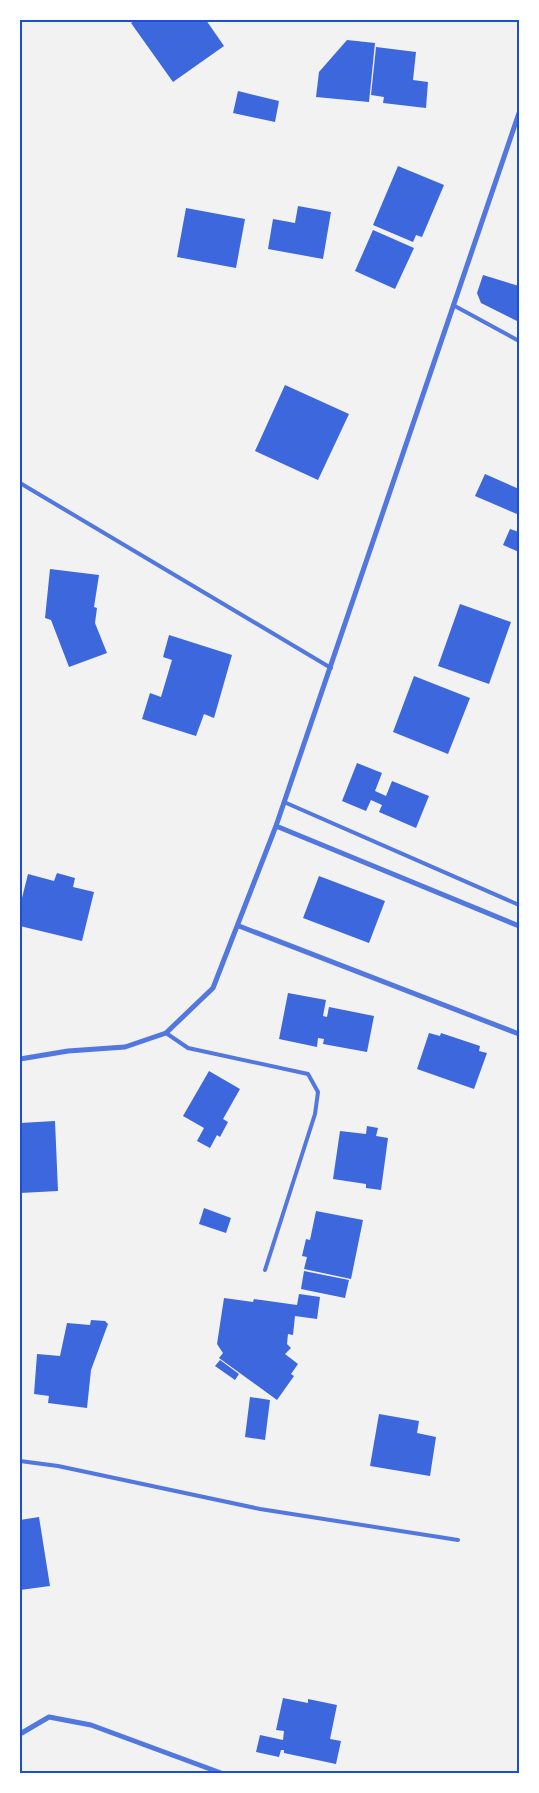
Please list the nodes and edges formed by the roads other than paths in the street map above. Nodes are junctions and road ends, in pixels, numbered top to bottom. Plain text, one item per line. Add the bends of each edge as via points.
1 (519, 113) edge
2 (453, 305) junction
3 (519, 341) edge
4 (20, 483) edge
5 (331, 668) junction
6 (284, 802) junction
7 (276, 826) junction
8 (519, 905) edge
9 (238, 926) junction
10 (519, 926) edge
11 (166, 1033) junction
12 (519, 1034) edge
13 (20, 1059) edge
14 (265, 1270) dead end
15 (20, 1461) edge
16 (458, 1540) dead end
17 (20, 1734) edge
18 (220, 1773) edge

1 - 2 street
2 - 3 lane
2 - 5 street
4 - 5 lane
5 - 6 street
6 - 7 street
6 - 8 lane
7 - 9 street
7 - 10 street
9 - 11 street via 213,988
9 - 12 street
11 - 13 street via 125,1047 68,1050
11 - 14 lane via 188,1048 308,1074 318,1092 315,1114
15 - 16 lane via 58,1466 260,1509
17 - 18 street via 48,1717 90,1724

